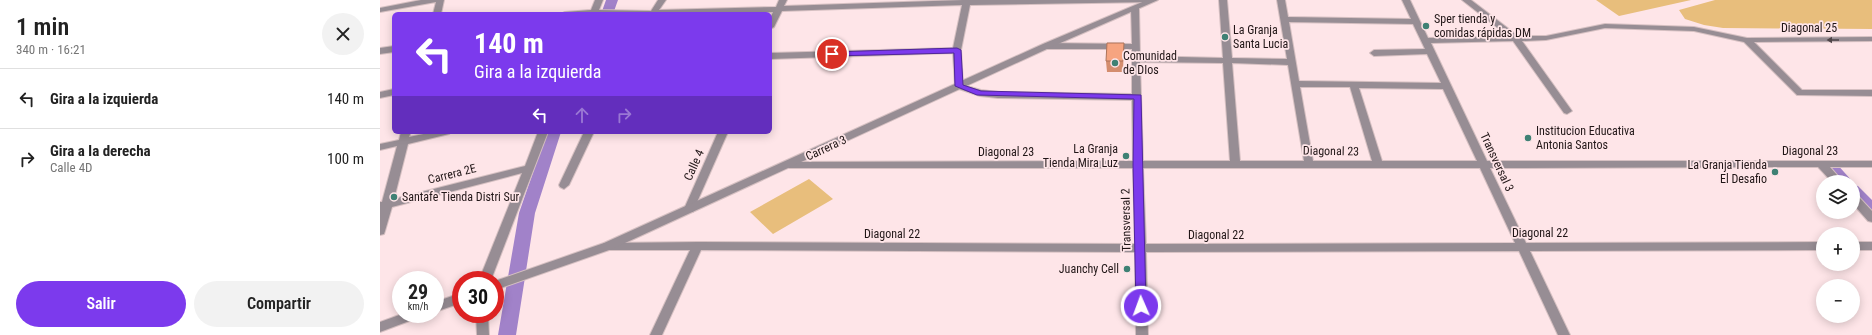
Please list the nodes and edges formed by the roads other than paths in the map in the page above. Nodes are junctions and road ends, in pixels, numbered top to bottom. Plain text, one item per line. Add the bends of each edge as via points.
1 (434, 0) edge
2 (440, 0) edge
3 (599, 0) edge
4 (662, 0) edge
5 (783, 0) edge
6 (1153, 0) edge
7 (1223, 0) edge
8 (1281, 0) edge
9 (1406, 0) edge
10 (1466, 0) edge
11 (967, 2) edge
12 (1135, 8) junction
13 (380, 10) edge
14 (778, 10) junction
15 (437, 12) edge
16 (595, 12) edge
17 (654, 12) edge
18 (695, 12) edge
19 (1284, 19) junction
20 (1417, 22) junction
21 (772, 23) edge
22 (1516, 39) junction
23 (1872, 39) edge
24 (1747, 40) junction
25 (1426, 41) junction
26 (1046, 46) junction
27 (1136, 47) junction
28 (392, 49) edge
29 (957, 50) junction
30 (1430, 51) junction
31 (380, 52) edge
32 (1374, 53) dead end
33 (772, 56) edge
34 (1137, 59) junction
35 (1227, 61) junction
36 (1291, 62) junction
37 (1295, 84) junction
38 (1354, 85) junction
39 (959, 86) junction
40 (1447, 86) junction
41 (392, 92) edge
42 (1872, 93) edge
43 (380, 95) edge
44 (1138, 97) junction
45 (1567, 111) dead end
46 (429, 134) edge
47 (542, 134) edge
48 (588, 134) edge
49 (722, 134) edge
50 (404, 137) edge
51 (380, 147) edge
52 (1309, 164) junction
53 (1484, 164) junction
54 (1821, 164) junction
55 (1872, 164) edge
56 (789, 165) junction
57 (1137, 165) junction
58 (1235, 165) junction
59 (1378, 165) junction
60 (530, 168) junction
61 (1831, 175) edge
62 (564, 184) dead end
63 (383, 205) edge
64 (1860, 205) edge
65 (689, 209) junction
66 (1872, 218) edge
67 (380, 231) edge
68 (608, 246) junction
69 (698, 246) junction
70 (1522, 246) junction
71 (1816, 246) edge
72 (1860, 246) edge
73 (1872, 246) edge
74 (1139, 248) junction
75 (489, 271) edge
76 (504, 283) edge
77 (392, 323) edge
78 (482, 323) edge
79 (380, 327) edge
80 (483, 335) edge
81 (656, 335) edge
82 (1142, 335) edge
83 (1564, 335) edge

1 - 13 street
2 - 15 street
3 - 16 street
4 - 17 street
5 - 14 street
6 - 11 street
6 - 12 street, Carrera 3
7 - 35 street
8 - 19 street
9 - 20 street, Transversal 3
10 - 22 street
11 - 14 street
11 - 29 street
12 - 26 street, Carrera 3
12 - 27 street, Transversal 2
14 - 18 street
14 - 21 street
19 - 20 street
19 - 36 street
20 - 25 street, Transversal 3
22 - 24 street, Diagonal 25 via 1560,36 1605,26 1685,27
22 - 25 street, Diagonal 25
22 - 45 street
23 -> 24 street, Diagonal 25
24 - 42 street via 1800,93
25 - 30 street, Transversal 3
26 - 27 street
26 - 39 street, Carrera 3
27 - 34 street, Transversal 2
28 - 31 street
29 - 33 street
29 - 39 street
30 - 32 street
30 - 40 street, Transversal 3
34 - 35 street
34 - 44 street, Transversal 2
35 - 36 street
35 - 58 street
36 - 37 street
37 - 38 street
37 - 52 street
38 - 40 street
38 - 59 street
39 - 44 street via 980,93 998,95
39 - 56 street, Carrera 3
40 - 53 street, Transversal 3
41 - 43 street
44 - 57 street, Transversal 2
46 - 50 street
47 - 60 street
48 - 62 street
49 - 65 street, Calle 4
50 - 51 street
50 - 63 street
52 - 58 street, Diagonal 23
52 - 59 street, Diagonal 23
53 - 54 street, Diagonal 23
53 - 59 street, Diagonal 23
53 - 70 street, Transversal 3
54 - 55 street, Diagonal 23
54 - 61 street
56 - 57 street, Diagonal 23
56 - 65 street, Carrera 3
57 - 58 street, Diagonal 23
57 - 74 street, Transversal 2
60 - 63 street, Carrera 2E
60 - 75 street
63 - 67 street
64 - 66 street
65 - 68 street, Carrera 3
68 - 69 street, Diagonal 22
68 - 76 street, Carrera 3
69 - 74 street, Diagonal 22
69 - 81 street
70 - 71 street, Diagonal 22
70 - 74 street, Diagonal 22
70 - 83 street, Transversal 3
72 - 73 street
74 - 82 street, Transversal 2
77 - 79 street
78 - 80 street

